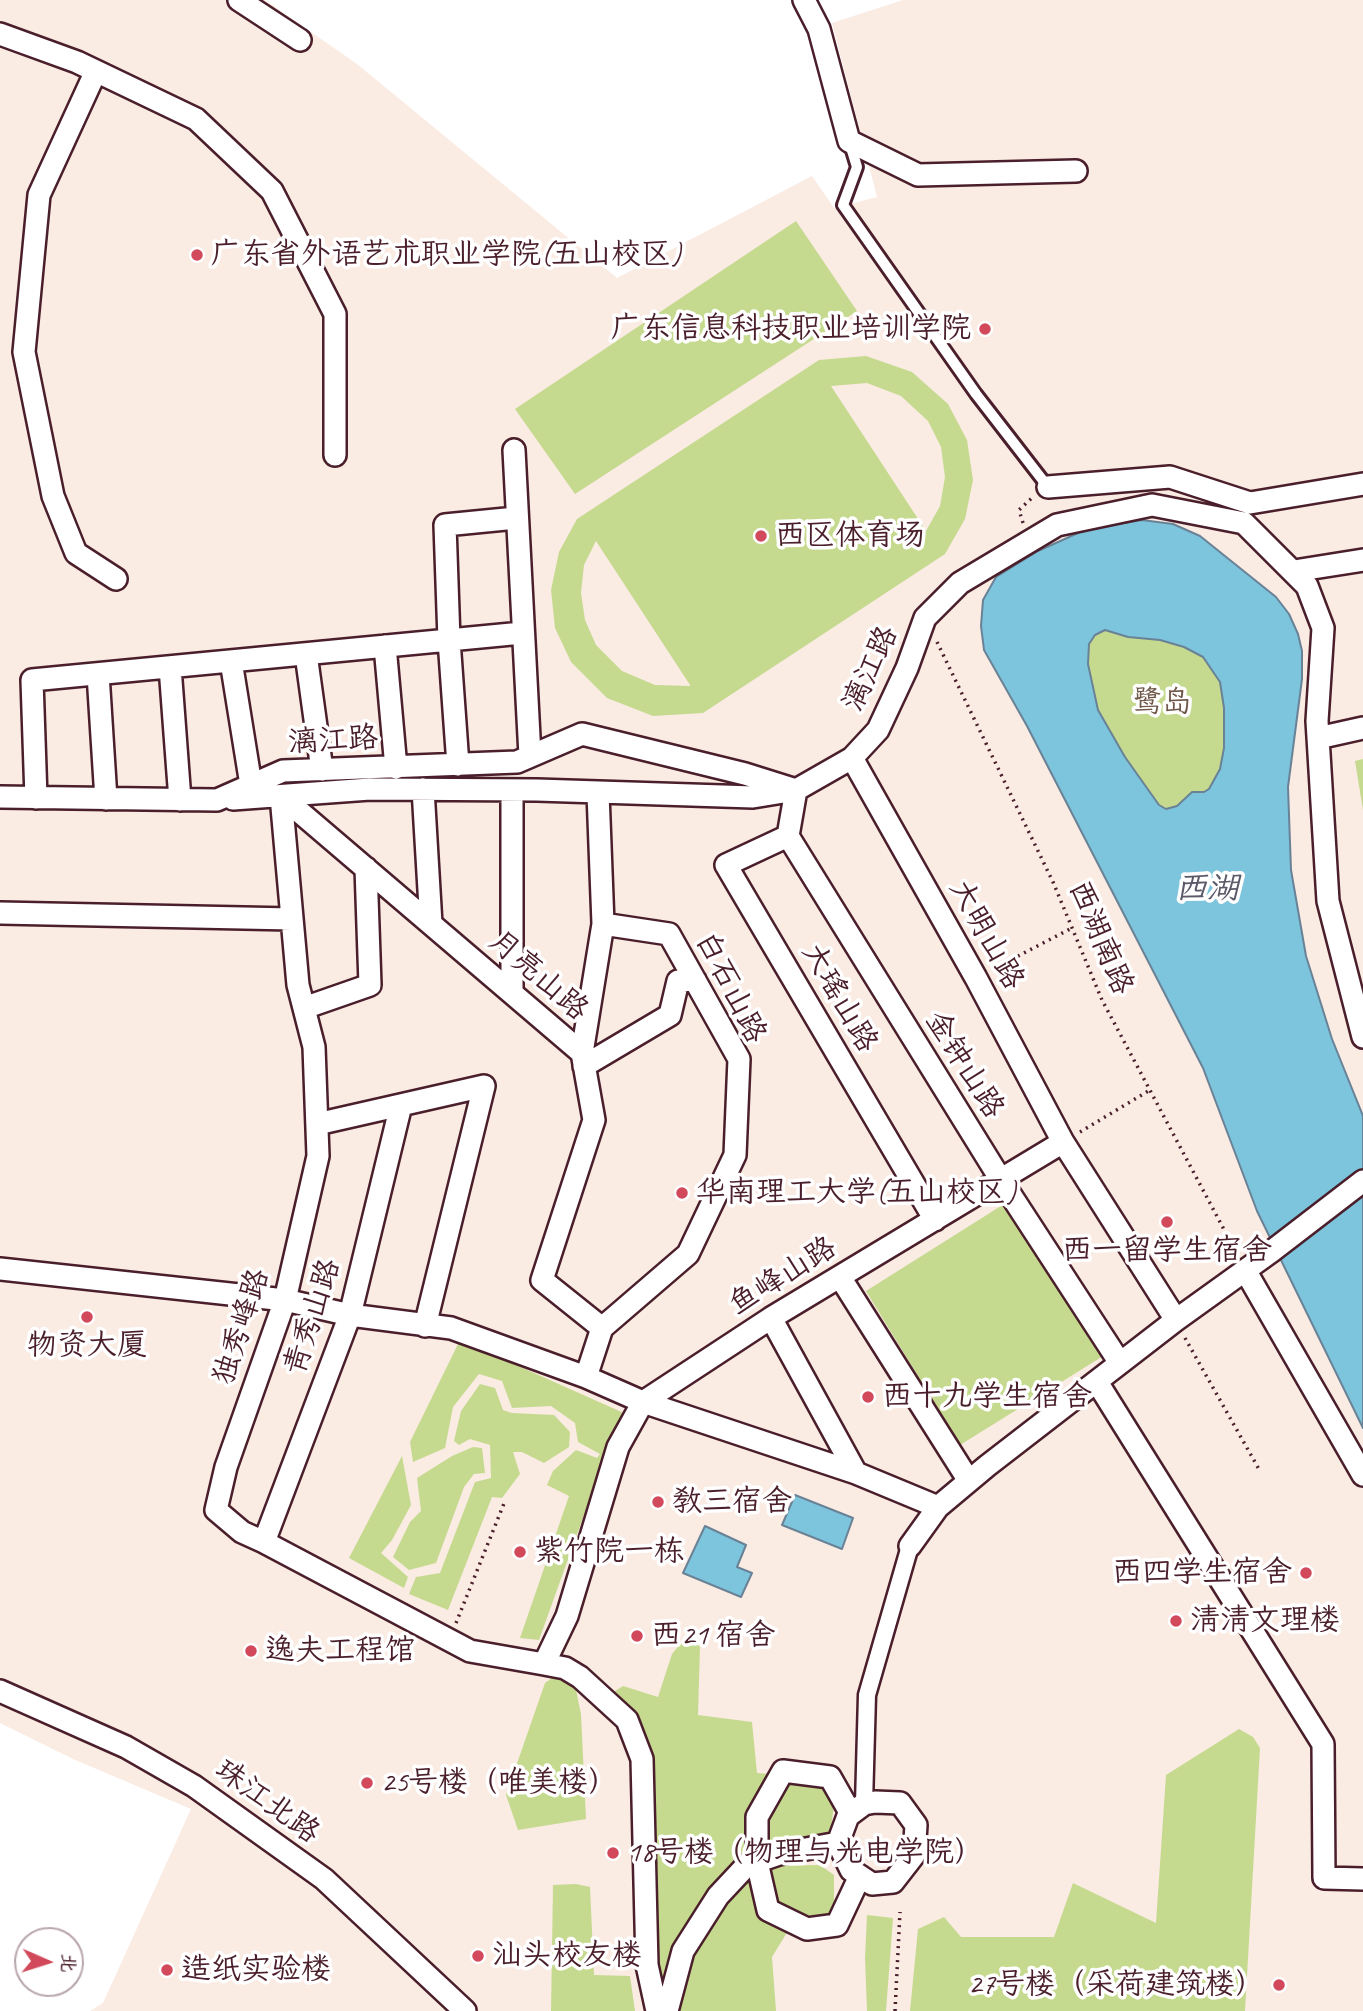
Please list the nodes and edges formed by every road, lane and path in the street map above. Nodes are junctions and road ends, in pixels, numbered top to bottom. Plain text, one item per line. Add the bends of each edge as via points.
1 (239, 0) edge
2 (804, 0) edge
3 (0, 34) edge
4 (300, 40) dead end
5 (96, 71) junction
6 (849, 141) junction
7 (1076, 171) dead end
8 (514, 450) dead end
9 (335, 455) dead end
10 (1363, 485) edge
11 (1048, 487) joint
12 (516, 518) junction
13 (1363, 560) edge
14 (1294, 571) junction
15 (116, 579) dead end
16 (925, 618) junction
17 (522, 633) junction
18 (449, 640) junction
19 (385, 646) junction
20 (306, 654) junction
21 (231, 661) junction
22 (170, 667) junction
23 (98, 674) junction
24 (1363, 728) edge
25 (1318, 738) junction
26 (530, 756) junction
27 (852, 758) junction
28 (457, 765) junction
29 (396, 768) junction
30 (322, 770) junction
31 (251, 785) junction
32 (423, 789) junction
33 (512, 790) junction
34 (796, 790) junction
35 (598, 793) junction
36 (281, 796) junction
37 (0, 797) edge
38 (36, 798) junction
39 (106, 799) junction
40 (180, 800) junction
41 (216, 800) junction
42 (788, 836) junction
43 (366, 868) junction
44 (0, 913) edge
45 (292, 919) junction
46 (431, 924) junction
47 (603, 924) junction
48 (1072, 928) junction
49 (976, 978) junction
50 (695, 980) junction
51 (512, 993) junction
52 (304, 1008) junction
53 (1363, 1037) edge
54 (583, 1059) junction
55 (1150, 1090) junction
56 (401, 1105) junction
57 (317, 1124) junction
58 (1063, 1142) junction
59 (1000, 1180) junction
60 (1363, 1181) edge
61 (935, 1220) junction
62 (0, 1269) edge
63 (1245, 1270) junction
64 (840, 1277) junction
65 (285, 1300) junction
66 (350, 1315) junction
67 (771, 1318) junction
68 (1176, 1320) junction
69 (425, 1326) junction
70 (602, 1328) junction
71 (1120, 1363) junction
72 (586, 1377) junction
73 (1097, 1382) junction
74 (643, 1402) junction
75 (1260, 1471) dead end
76 (856, 1473) junction
77 (1363, 1475) edge
78 (969, 1481) junction
79 (505, 1501) dead end
80 (938, 1507) junction
81 (264, 1542) junction
82 (910, 1546) joint
83 (449, 1641) junction
84 (544, 1664) junction
85 (0, 1691) edge
86 (857, 1809) junction
87 (838, 1843) junction
88 (757, 1862) junction
89 (860, 1876) junction
90 (1363, 1880) edge
91 (900, 1912) dead end
92 (465, 2011) edge
93 (657, 2011) edge
94 (667, 2011) edge
95 (895, 2011) edge

1 - 4 street
2 - 6 street via 818,29
3 - 5 street
5 - 9 street via 196,119 272,191 335,314
5 - 15 street via 39,195 24,352 53,496 76,553
6 - 7 street via 918,175
6 - 11 lane via 857,167 844,205 976,394
8 - 12 street
10 - 11 street via 1250,503 1170,477
12 - 17 street
12 - 18 street via 445,525
13 - 14 street
14 - 16 street, 漓江路 via 1244,523 1152,505 1057,525 960,583
14 - 25 street, 漓江路 via 1307,586 1323,628
16 - 27 street, 漓江路 via 878,730
16 - 48 path, 西湖南路
17 - 18 street
17 - 26 street
18 - 19 street
18 - 28 street
19 - 20 street
19 - 29 street
20 - 21 street
20 - 30 street
21 - 22 street
21 - 31 street
22 - 23 street
22 - 40 street
23 - 38 street via 32,680
23 - 39 street
24 - 25 street
25 - 53 street, 漓江路 via 1328,901
26 - 28 street, 漓江路 via 517,762
26 - 34 street, 漓江路 via 582,734
27 - 34 street, 漓江路
27 - 49 street, 大明山路
28 - 29 street, 漓江路
29 - 30 street, 漓江路
30 - 31 street, 漓江路 via 283,771
31 - 41 street, 漓江路
32 - 33 street
32 - 36 street
32 - 46 street
33 - 35 street
33 - 51 street
34 - 35 street via 753,797
34 - 42 street
35 - 47 street
36 - 41 street
36 - 43 street, 月亮山路
36 - 45 street, 独秀峰路
37 - 38 street, 漓江路
38 - 39 street, 漓江路
39 - 40 street, 漓江路
40 - 41 street, 漓江路
42 - 59 street, 金钟山路
42 - 61 street, 大瑶山路 via 726,865
43 - 46 street, 月亮山路
43 - 52 street via 370,985
44 - 45 street
45 - 52 street, 独秀峰路
46 - 51 street, 月亮山路
47 - 50 street, 白石山路 via 669,934
47 - 54 street
48 - 49 path
48 - 55 path, 西湖南路 via 1102,1000
49 - 58 street, 大明山路
50 - 54 street via 678,981 670,1015
50 - 70 street, 白石山路 via 739,1059 735,1155 688,1254
51 - 54 street, 月亮山路
52 - 57 street, 独秀峰路 via 314,1047
54 - 70 street, 月亮山路 via 594,1120 542,1280
55 - 58 path
55 - 63 path, 西湖南路
56 - 57 street
56 - 66 street, 青秀山路
56 - 69 street via 484,1086
57 - 65 street, 独秀峰路 via 318,1156
58 - 59 street, 鱼峰山路
58 - 68 street
59 - 61 street, 鱼峰山路
59 - 71 street, 金钟山路
60 - 63 street
61 - 64 street, 鱼峰山路
62 - 65 street
63 - 68 street
63 - 77 street
64 - 67 street, 鱼峰山路
64 - 78 street
65 - 66 street
65 - 81 street, 独秀峰路 via 226,1467 216,1510 242,1532
66 - 69 street
66 - 81 street, 青秀山路
67 - 74 street, 鱼峰山路
67 - 76 street
68 - 71 street
68 - 75 path
69 - 72 street via 451,1328
70 - 72 street
71 - 73 street
72 - 74 street
73 - 78 street
73 - 90 street via 1323,1744 1324,1878
74 - 76 street
74 - 84 street via 618,1447 567,1616
76 - 80 street
78 - 80 street
79 - 83 path
80 - 82 street
81 - 83 street, 独秀峰路
82 - 86 street via 867,1695
83 - 84 street, 独秀峰路 via 470,1651
84 - 93 street, 独秀峰路 via 580,1677 627,1720 642,1759 647,1965
85 - 92 street, 珠江北路 via 125,1747 194,1786 324,1879
86 - 87 street
86 - 88 street via 830,1777 783,1771 757,1817
86 - 89 street via 900,1803 916,1825 914,1855 894,1882 872,1884
87 - 88 street
87 - 89 street via 851,1870
88 - 89 street via 768,1910 807,1929 837,1925
88 - 94 street via 747,1865 718,1896 683,1951
91 - 95 path

